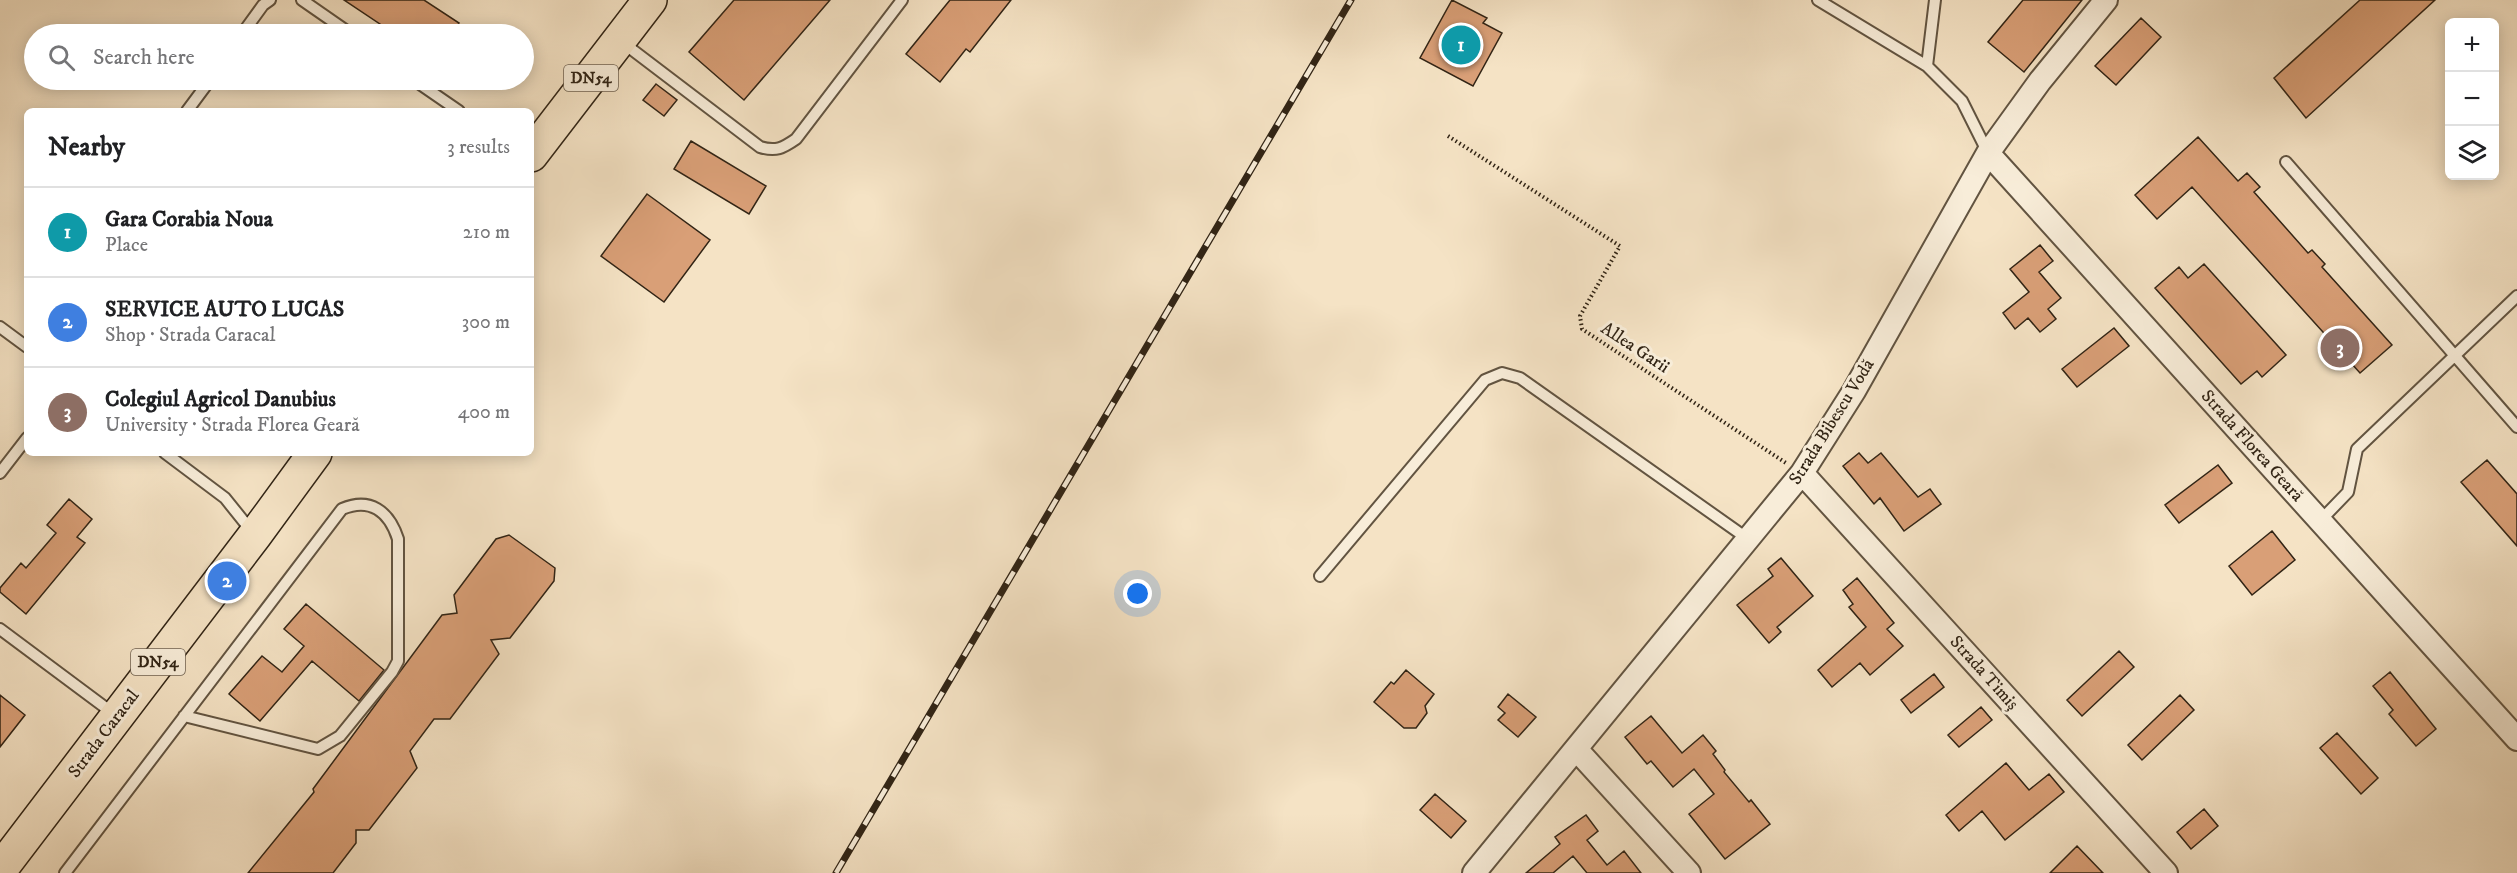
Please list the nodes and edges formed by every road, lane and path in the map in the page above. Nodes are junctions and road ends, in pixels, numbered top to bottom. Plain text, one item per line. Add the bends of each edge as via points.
1 (270, 0) edge
2 (302, 0) edge
3 (650, 0) edge
4 (902, 0) edge
5 (1935, 0) edge
6 (2106, 0) edge
7 (1820, 1) edge
8 (249, 24) edge
9 (337, 24) edge
10 (620, 40) junction
11 (1927, 66) junction
12 (203, 90) edge
13 (429, 90) edge
14 (189, 108) edge
15 (455, 108) edge
16 (1448, 136) dead end
17 (534, 150) edge
18 (1988, 153) junction
19 (2286, 162) dead end
20 (2517, 296) edge
21 (0, 327) edge
22 (24, 345) edge
23 (2455, 355) junction
24 (2517, 427) edge
25 (24, 442) edge
26 (169, 456) edge
27 (313, 456) edge
28 (0, 473) edge
29 (1802, 473) junction
30 (2320, 521) junction
31 (255, 536) junction
32 (1748, 539) junction
33 (1320, 576) dead end
34 (0, 629) edge
35 (117, 716) junction
36 (184, 716) junction
37 (2517, 739) edge
38 (1576, 749) junction
39 (0, 870) edge
40 (65, 873) edge
41 (1474, 873) edge
42 (1689, 873) edge
43 (2166, 873) edge

1 - 8 lane
2 - 9 lane
3 - 10 main road, DN54
4 - 10 lane via 796,139 772,151 760,147
5 - 11 lane
6 - 18 street, Strada Bibescu Vodă
7 - 11 lane
10 - 17 main road, DN54
11 - 18 lane via 1962,101
12 - 14 lane
13 - 15 lane
16 - 29 path, Allea Garii via 1620,246 1580,316 1582,329
18 - 29 street, Strada Bibescu Vodă via 1854,391
18 - 30 street, Strada Florea Geară
19 - 23 lane
20 - 23 lane
21 - 22 lane
23 - 24 lane
23 - 30 lane via 2357,449 2348,492
25 - 28 lane
26 - 31 lane via 225,498
27 - 31 main road, Strada Caracal / DN54
29 - 32 street, Strada Bibescu Vodă
29 - 43 street, Strada Timiș
30 - 37 street, Strada Florea Geară
31 - 35 main road, Strada Caracal / DN54
32 - 33 lane via 1520,378 1502,373 1485,380
32 - 38 street, Strada Bibescu Vodă
34 - 35 lane
35 - 39 main road, Strada Caracal / DN54
36 - 36 lane via 342,509 355,503 368,504 392,522 398,539 398,661 340,736 318,749
36 - 40 lane
38 - 41 street, Strada Bibescu Vodă
38 - 42 street

